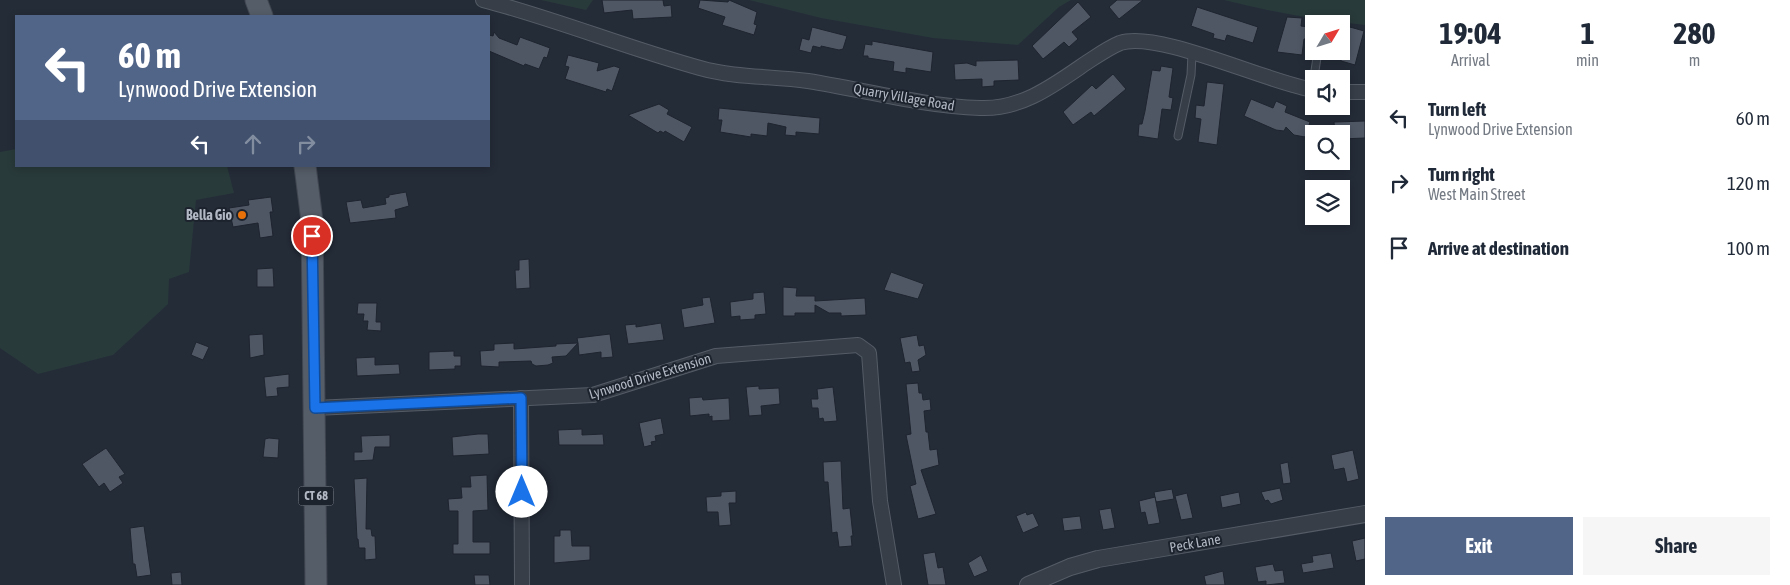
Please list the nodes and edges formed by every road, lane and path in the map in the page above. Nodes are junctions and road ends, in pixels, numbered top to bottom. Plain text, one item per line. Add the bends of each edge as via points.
1 (256, 0) edge
2 (483, 0) edge
3 (262, 15) edge
4 (1192, 54) junction
5 (1305, 88) edge
6 (1350, 92) edge
7 (1365, 92) edge
8 (1178, 136) dead end
9 (305, 167) edge
10 (521, 398) junction
11 (315, 408) junction
12 (1365, 514) edge
13 (316, 585) edge
14 (522, 585) edge
15 (894, 585) edge
16 (1028, 585) edge

1 - 3 main road
2 - 4 street, Quarry Village Road via 717,72 804,81 955,107 983,108 1020,102 1047,90 1121,43 1138,41 1164,45
4 - 5 street, Quarry Village Road
4 - 8 lane via 1191,75
6 - 7 street
9 - 11 main road, CT 68 via 312,221
10 - 11 street, Lynwood Drive Extension
10 - 14 street
10 - 15 street, Lynwood Drive Extension via 593,395 716,356 858,345 869,352 880,501
11 - 13 main road, CT 68
12 - 16 street, Peck Lane via 1098,559

